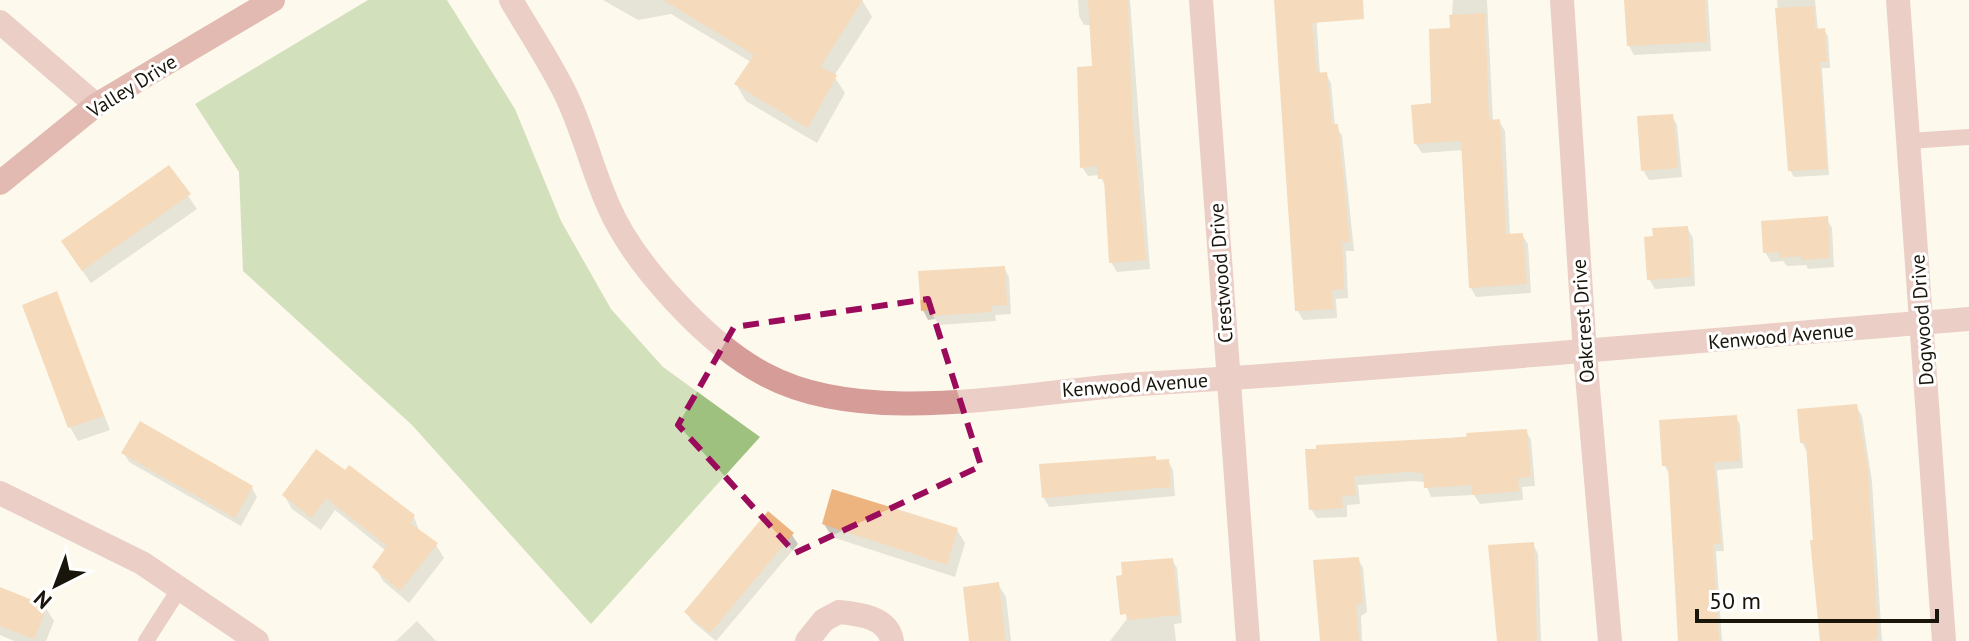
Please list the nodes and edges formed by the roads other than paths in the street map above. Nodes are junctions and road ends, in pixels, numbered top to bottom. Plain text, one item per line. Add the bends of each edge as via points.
1 (273, 0) edge
2 (511, 0) edge
3 (1201, 0) edge
4 (1562, 0) edge
5 (1898, 0) edge
6 (0, 22) edge
7 (96, 105) junction
8 (1969, 137) edge
9 (1909, 141) junction
10 (0, 183) edge
11 (1969, 319) edge
12 (1923, 323) junction
13 (1585, 353) junction
14 (1228, 378) junction
15 (0, 493) edge
16 (180, 588) junction
17 (146, 641) edge
18 (257, 641) edge
19 (807, 641) edge
20 (892, 641) edge
21 (1248, 641) edge
22 (1610, 641) edge
23 (1944, 641) edge

1 - 7 street, Valley Drive
2 - 14 street, Kenwood Avenue via 565,93 609,207 643,261 692,316 767,376 817,392 885,403
3 - 14 street, Crestwood Drive
4 - 13 street, Oakcrest Drive
5 - 9 street, Dogwood Drive
6 - 7 street
7 - 10 street, Valley Drive
8 - 9 lane
9 - 12 street, Dogwood Drive
11 - 12 street, Kenwood Avenue
12 - 13 street, Kenwood Avenue
12 - 23 street, Dogwood Drive
13 - 14 street, Kenwood Avenue
13 - 22 street, Oakcrest Drive
14 - 21 street, Crestwood Drive
15 - 16 street via 142,563
16 - 17 lane
16 - 18 street
19 - 20 street via 824,620 839,612 878,620

